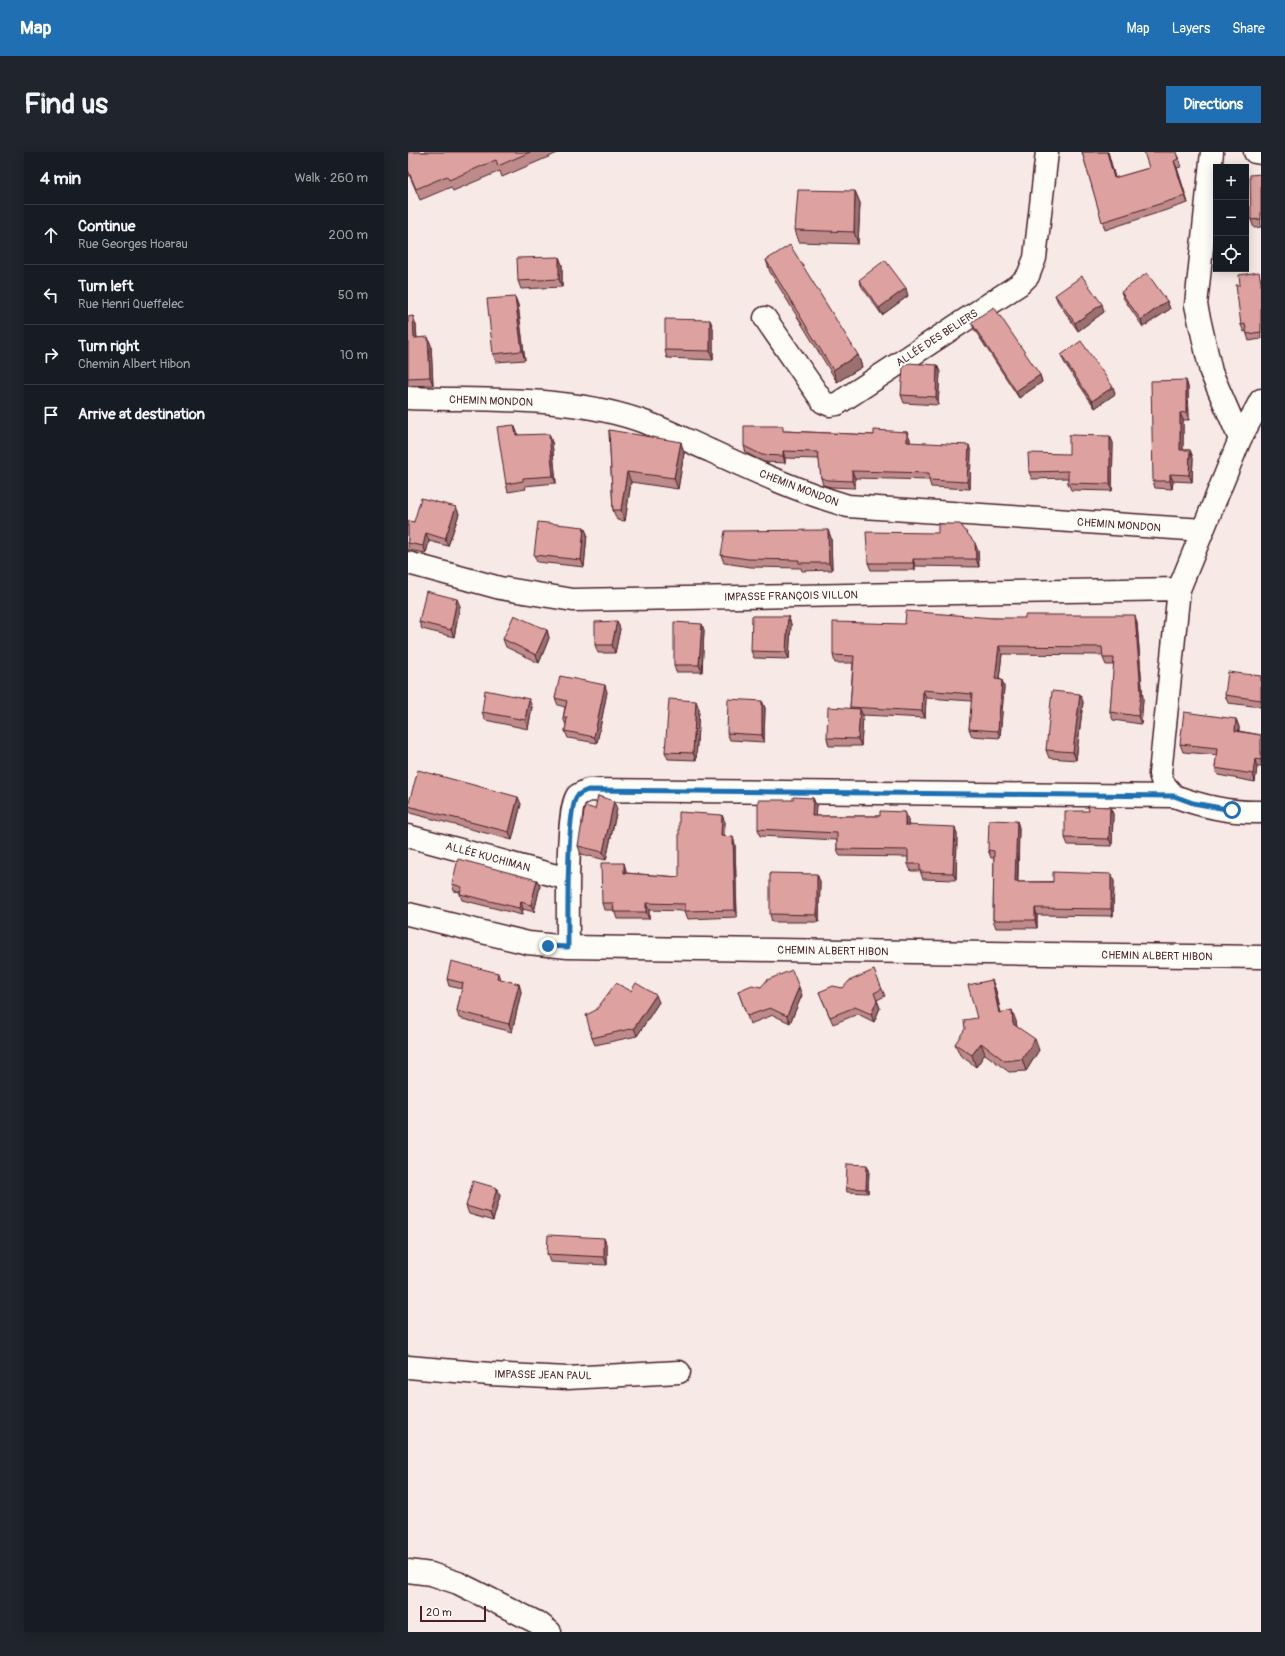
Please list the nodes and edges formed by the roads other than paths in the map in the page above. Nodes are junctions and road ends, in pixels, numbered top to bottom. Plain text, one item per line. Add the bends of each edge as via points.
1 (1047, 152) edge
2 (1212, 152) edge
3 (1255, 152) edge
4 (1261, 153) edge
5 (765, 318) dead end
6 (408, 398) edge
7 (1261, 400) edge
8 (1240, 439) junction
9 (1203, 530) junction
10 (408, 563) edge
11 (1179, 589) junction
12 (1174, 796) junction
13 (1261, 812) edge
14 (408, 836) edge
15 (568, 878) junction
16 (408, 914) edge
17 (568, 947) junction
18 (1261, 957) edge
19 (408, 1367) edge
20 (679, 1372) dead end
21 (408, 1571) edge
22 (550, 1632) edge

1 - 5 street, ALLÉE DES BELIERS via 1035,258 1028,276 1020,284 837,404 823,402
2 - 8 street via 1196,305 1211,372
3 - 4 street
6 - 9 street, CHEMIN MONDON via 557,403 602,410 647,422 763,475 816,497 848,506
7 - 8 street
8 - 9 street
9 - 11 street
10 - 11 street, IMPASSE FRANÇOIS VILLON via 500,588 573,600
11 - 12 street via 1160,774 1163,783
12 - 13 street via 1193,803
12 - 15 street via 588,790 577,796 573,808
14 - 15 street, ALLÉE KUCHIMAN
15 - 17 street
16 - 17 street, CHEMIN ALBERT HIBON via 528,943
17 - 18 street, CHEMIN ALBERT HIBON
19 - 20 street, IMPASSE JEAN PAUL via 567,1378
21 - 22 street via 431,1574 458,1583 540,1624

